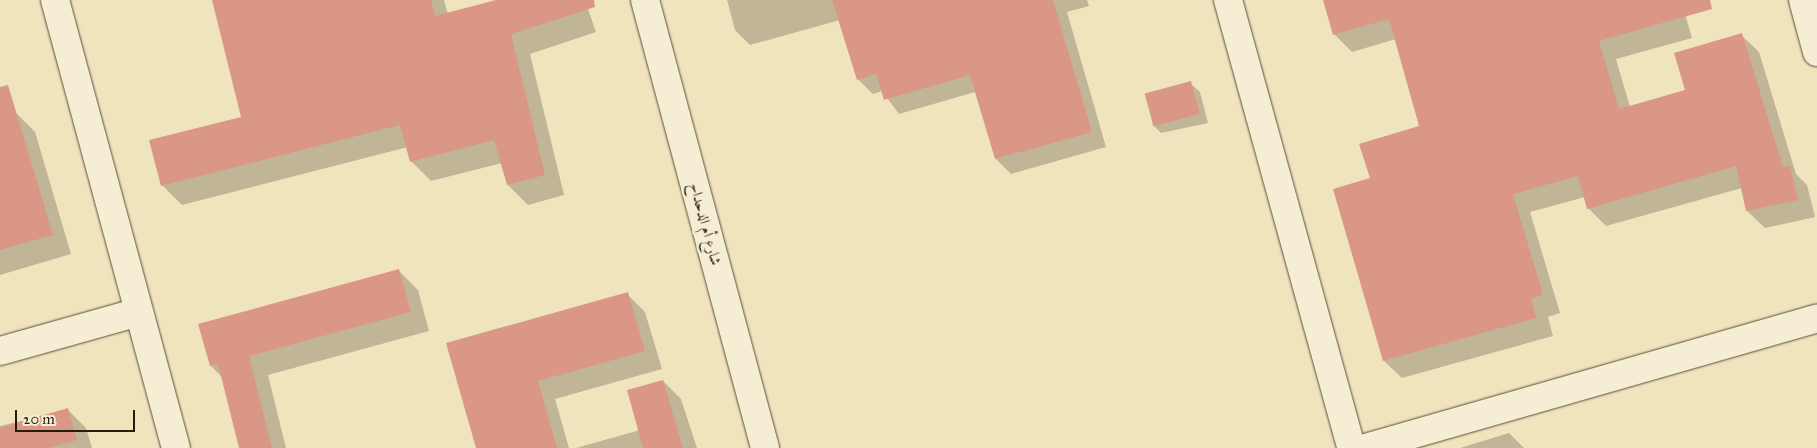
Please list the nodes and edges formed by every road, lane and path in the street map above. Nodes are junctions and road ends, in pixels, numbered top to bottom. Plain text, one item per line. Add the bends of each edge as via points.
1 (55, 0) edge
2 (645, 0) edge
3 (1228, 0) edge
4 (1803, 0) edge
5 (1817, 52) edge
6 (139, 312) junction
7 (1817, 318) edge
8 (0, 351) edge
9 (176, 448) edge
10 (766, 448) edge
11 (1351, 448) edge
12 (1365, 448) edge

1 - 6 street
2 - 10 street, شارع أم الدحداح
3 - 11 street
4 - 5 street
6 - 8 street
6 - 9 street
7 - 12 street

